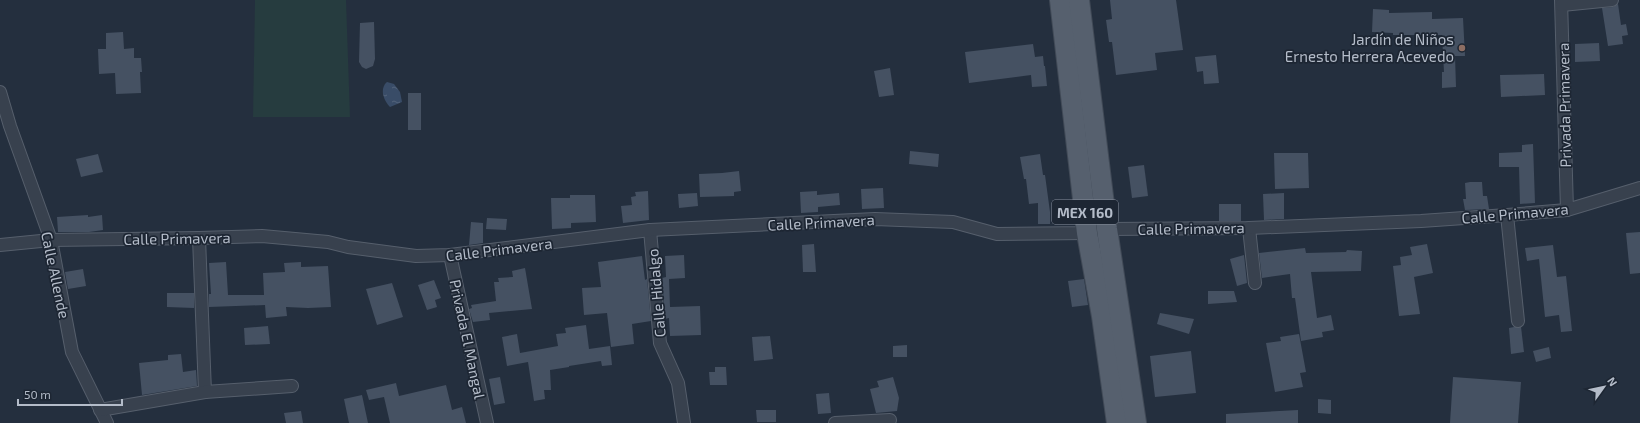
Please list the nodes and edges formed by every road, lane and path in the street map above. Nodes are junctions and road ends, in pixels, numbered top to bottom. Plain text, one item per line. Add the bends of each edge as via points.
1 (1060, 0) edge
2 (1079, 0) edge
3 (1612, 0) edge
4 (1562, 2) edge
5 (0, 92) edge
6 (1640, 188) edge
7 (1567, 210) junction
8 (1507, 215) junction
9 (1249, 228) junction
10 (1107, 229) junction
11 (650, 230) junction
12 (1087, 233) junction
13 (199, 238) junction
14 (51, 240) junction
15 (0, 245) edge
16 (450, 255) junction
17 (1255, 283) dead end
18 (1518, 321) dead end
19 (292, 386) dead end
20 (205, 392) junction
21 (100, 410) junction
22 (890, 420) dead end
23 (107, 423) edge
24 (487, 423) edge
25 (684, 423) edge
26 (835, 423) edge
27 (1117, 423) edge
28 (1136, 423) edge

1 - 12 main road, MEX 160
2 - 10 main road, MEX 160
3 - 4 street
4 - 7 street, Privada Primavera
5 - 14 street, Calle Allende
6 - 7 street, Calle Primavera
7 - 8 street, Calle Primavera
8 - 9 street, Calle Primavera
8 - 18 street
9 - 10 street, Calle Primavera
9 - 17 street
10 - 12 street, Calle Primavera
10 - 28 main road, MEX 160
11 - 12 street, Calle Primavera via 875,219 953,222 997,234
11 - 16 street, Calle Primavera
11 - 25 street, Calle Hidalgo via 660,343 678,383
12 - 27 main road, MEX 160
13 - 14 street, Calle Primavera
13 - 16 street, Calle Primavera via 262,236 328,242 416,256
13 - 20 street
14 - 15 street, Calle Primavera
14 - 21 street, Calle Allende via 72,352
16 - 24 street, Privada El Mangal
19 - 20 street
20 - 21 street
21 - 23 street, Calle Allende
22 - 26 street

